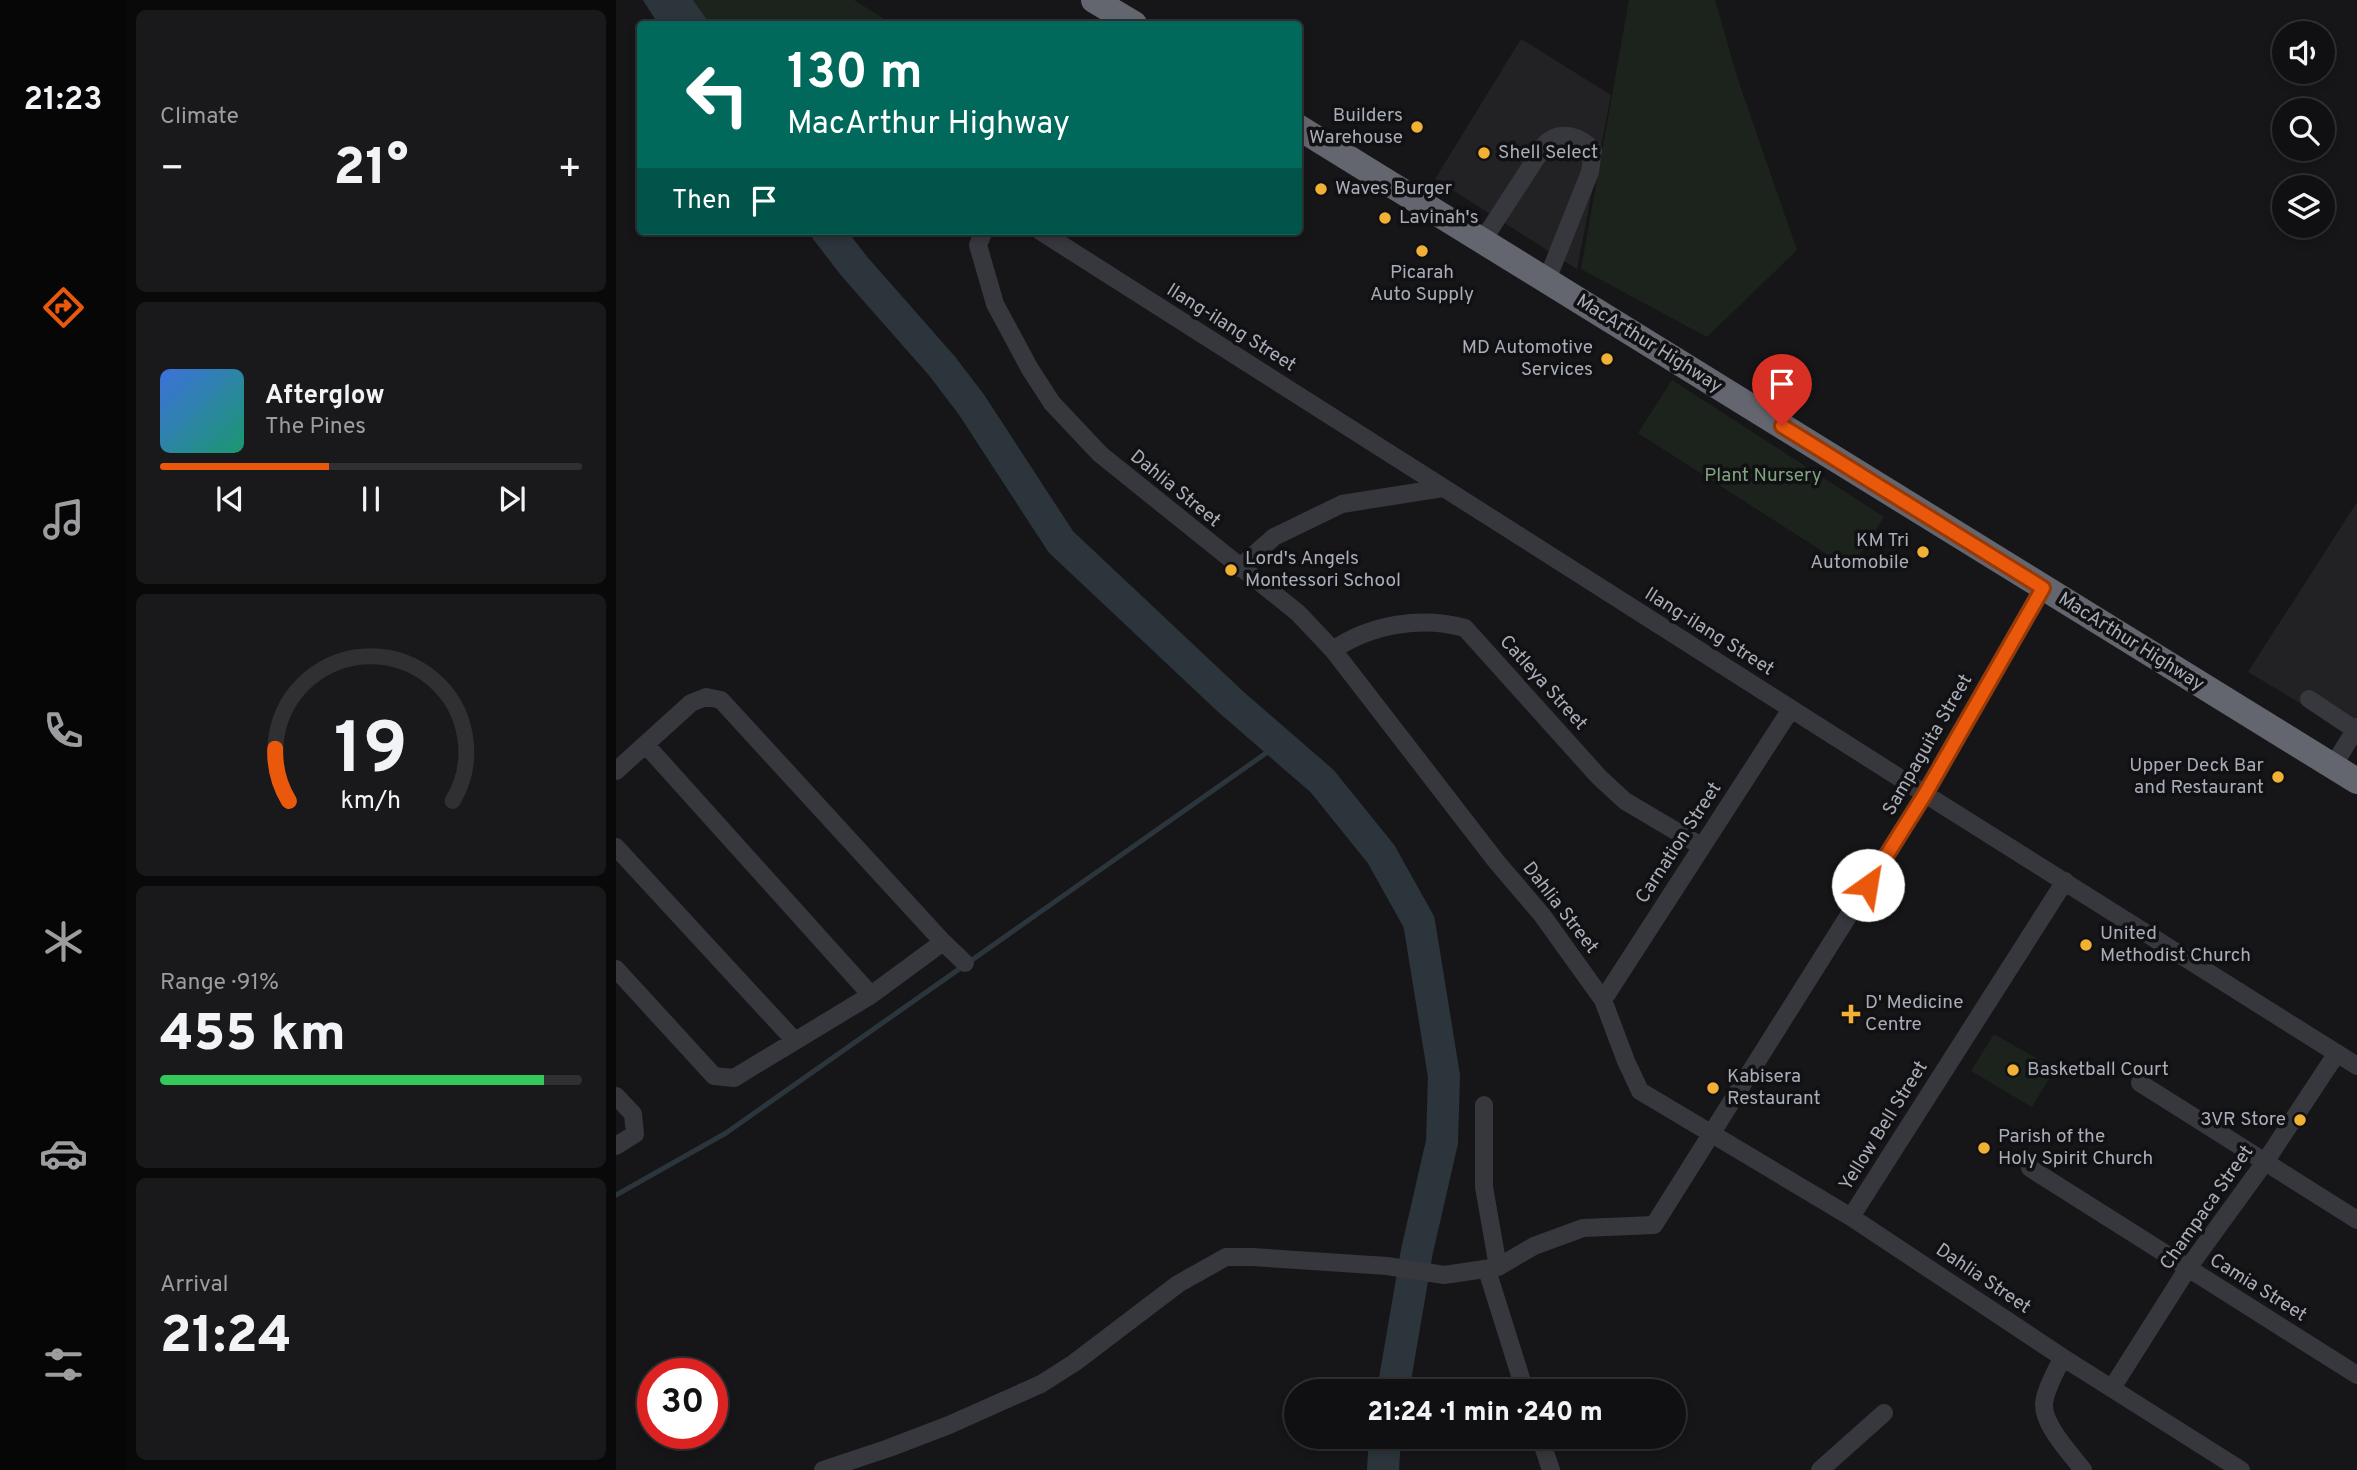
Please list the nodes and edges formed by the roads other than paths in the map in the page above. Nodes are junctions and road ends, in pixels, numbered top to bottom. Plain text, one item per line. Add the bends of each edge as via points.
1 (1094, 0) edge
2 (1129, 21) edge
3 (1302, 129) edge
4 (982, 235) edge
5 (1046, 235) edge
6 (1483, 240) junction
7 (1547, 280) junction
8 (1443, 488) junction
9 (1239, 568) junction
10 (2043, 588) junction
11 (1333, 650) junction
12 (2309, 699) dead end
13 (1791, 709) junction
14 (2356, 730) edge
15 (646, 745) junction
16 (616, 771) edge
17 (2350, 775) edge
18 (1925, 794) junction
19 (1701, 846) junction
20 (616, 847) edge
21 (2065, 881) junction
22 (943, 942) junction
23 (965, 962) dead end
24 (616, 969) edge
25 (871, 995) junction
26 (1603, 1000) junction
27 (795, 1041) junction
28 (2337, 1053) junction
29 (2357, 1066) edge
30 (2140, 1083) dead end
31 (616, 1096) edge
32 (1483, 1105) dead end
33 (1712, 1133) junction
34 (616, 1146) edge
35 (2266, 1162) junction
36 (2030, 1168) dead end
37 (1851, 1217) junction
38 (2357, 1220) edge
39 (2188, 1268) junction
40 (1493, 1269) junction
41 (2062, 1357) junction
42 (2357, 1375) edge
43 (1522, 1379) edge
44 (2112, 1388) junction
45 (1884, 1413) dead end
46 (1544, 1449) edge
47 (822, 1470) edge
48 (1550, 1470) edge
49 (1820, 1470) edge
50 (2083, 1470) edge
51 (2241, 1470) edge

1 - 2 highway
3 - 6 highway, MacArthur Highway
4 - 9 street, Dahlia Street via 978,245 995,304 1052,403 1100,454
5 - 8 street, Ilang-ilang Street
6 - 7 highway, MacArthur Highway
6 - 7 street via 1546,143 1565,134 1588,145 1593,150 1590,172
7 - 10 highway, MacArthur Highway
8 - 9 street via 1342,504 1274,537
8 - 13 street, Ilang-ilang Street
9 - 11 street, Dahlia Street via 1298,613
10 - 17 highway, MacArthur Highway
10 - 18 street, Sampaguita Street
11 - 19 street, Catleya Street via 1392,626 1424,621 1465,628 1599,777 1625,801
11 - 26 street, Dahlia Street via 1542,915
12 - 14 street
13 - 18 street, Ilang-ilang Street
13 - 19 street, Carnation Street
14 - 17 street
15 - 16 street
15 - 22 street via 691,703 706,697 721,700
15 - 25 street
18 - 21 street, Ilang-ilang Street
18 - 33 street, Sampaguita Street
19 - 26 street, Carnation Street
20 - 27 street
21 - 28 street, Ilang-ilang Street
21 - 37 street, Yellow Bell Street
22 - 23 street
22 - 25 street
24 - 27 street via 714,1076 734,1077
25 - 27 street
26 - 33 street, Dahlia Street via 1640,1091
28 - 29 street, Ilang-ilang Street
28 - 35 street, Champaca Street
30 - 35 street
31 - 34 street via 633,1114 635,1134
32 - 40 street via 1484,1187
33 - 37 street, Dahlia Street
33 - 40 street, Sampaguita Street via 1654,1225 1583,1228 1534,1246
35 - 38 street
35 - 39 street, Champaca Street
36 - 39 street, Camia Street
37 - 41 street, Dahlia Street
39 - 42 street, Camia Street
39 - 44 street, Champaca Street
40 - 43 street
40 - 47 street, Sampaguita Street via 1444,1275 1393,1267 1226,1257 1178,1284 1041,1384 937,1430
41 - 44 street, Dahlia Street
41 - 50 street via 2044,1402 2045,1415
44 - 51 street, Dahlia Street
45 - 49 street
46 - 48 street

